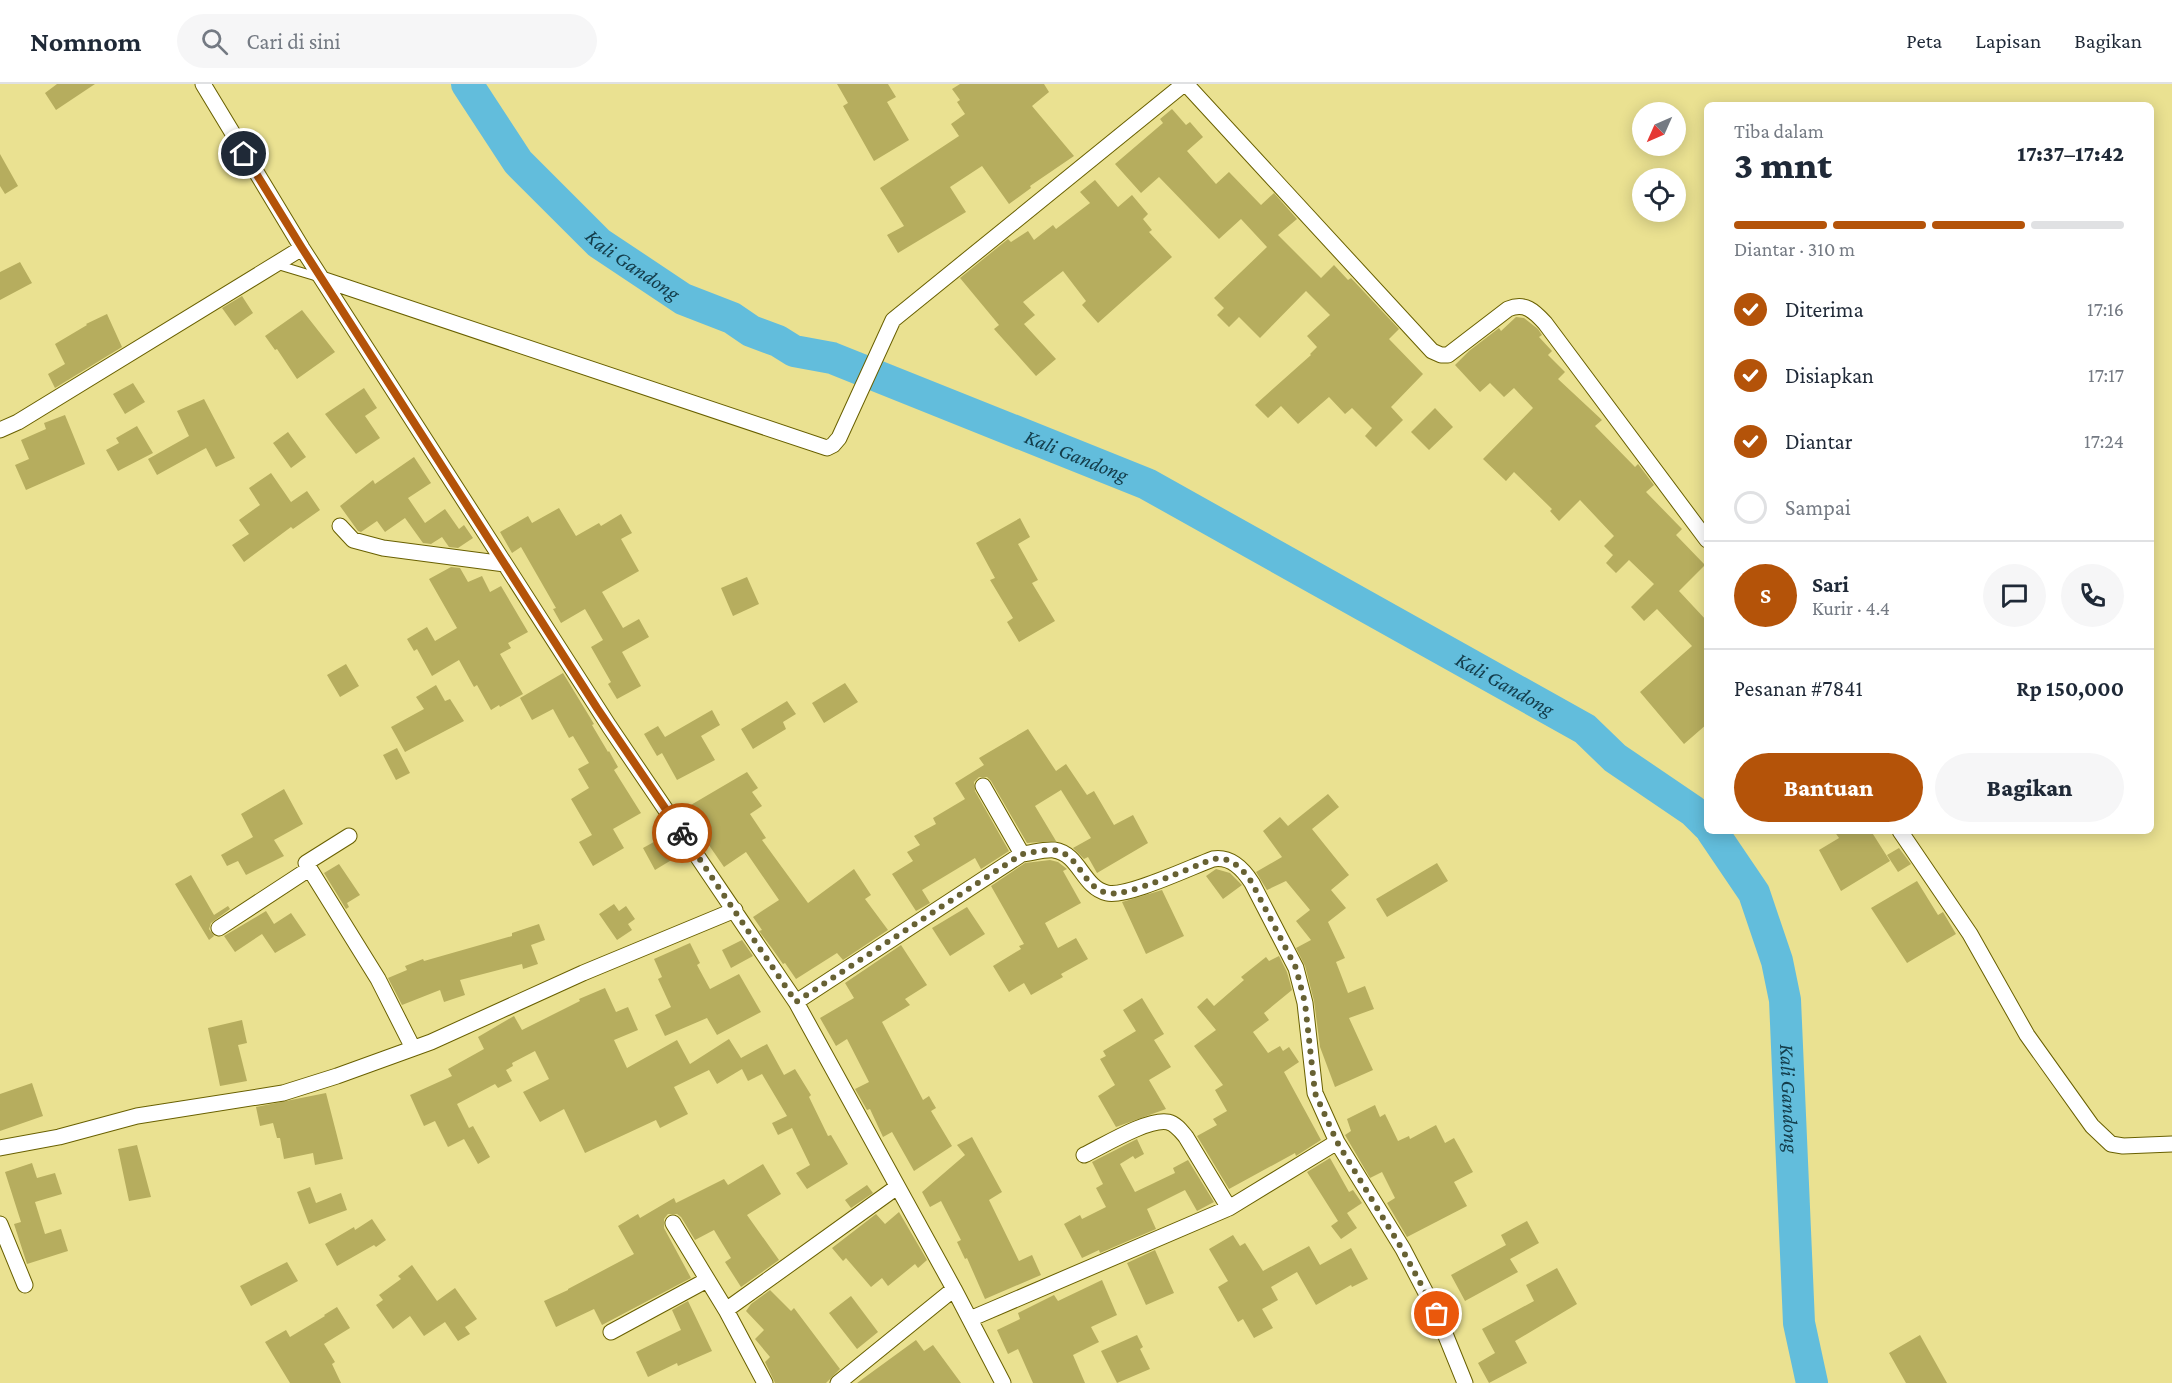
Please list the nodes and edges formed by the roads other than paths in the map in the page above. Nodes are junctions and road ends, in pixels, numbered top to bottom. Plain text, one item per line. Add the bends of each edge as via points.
1 (203, 84) edge
2 (1185, 84) edge
3 (302, 248) junction
4 (275, 264) junction
5 (322, 279) junction
6 (0, 430) edge
7 (340, 526) dead end
8 (1704, 536) edge
9 (505, 564) junction
10 (983, 786) dead end
11 (1902, 834) edge
12 (349, 836) dead end
13 (1022, 854) junction
14 (309, 869) junction
15 (735, 910) junction
16 (219, 928) dead end
17 (796, 1002) junction
18 (413, 1048) junction
19 (1337, 1142) junction
20 (2172, 1144) edge
21 (0, 1148) edge
22 (1084, 1155) dead end
23 (897, 1187) junction
24 (1229, 1208) junction
25 (673, 1223) dead end
26 (0, 1224) edge
27 (707, 1280) junction
28 (25, 1285) dead end
29 (954, 1289) junction
30 (726, 1310) junction
31 (970, 1319) junction
32 (611, 1332) dead end
33 (765, 1383) edge
34 (838, 1383) edge
35 (1003, 1383) edge
36 (1465, 1383) edge

1 - 3 street
2 - 5 street via 893,320 845,426 830,447
2 - 8 street via 1432,351 1448,355 1508,309 1532,309
3 - 4 street
3 - 5 street
4 - 5 lane
4 - 6 street
5 - 9 street
7 - 9 street via 353,540 383,548
9 - 15 street via 609,726
10 - 13 street
11 - 20 street via 1970,934 2027,1035 2092,1126 2111,1144
12 - 14 street via 306,863
13 - 17 street
13 - 19 street via 1062,852 1071,857 1096,888 1116,894 1221,857 1244,870 1296,968 1305,1003 1315,1093
14 - 16 street
14 - 18 street via 378,979
15 - 17 street
15 - 18 street
17 - 23 street
18 - 21 street via 283,1093 137,1116
19 - 24 street
19 - 36 street via 1437,1314
22 - 24 street via 1148,1124 1169,1122 1186,1137
23 - 29 street
23 - 30 street
24 - 31 street
25 - 27 street
26 - 28 street
27 - 30 street
27 - 32 street
29 - 31 street
29 - 34 street
30 - 33 street
31 - 35 street

